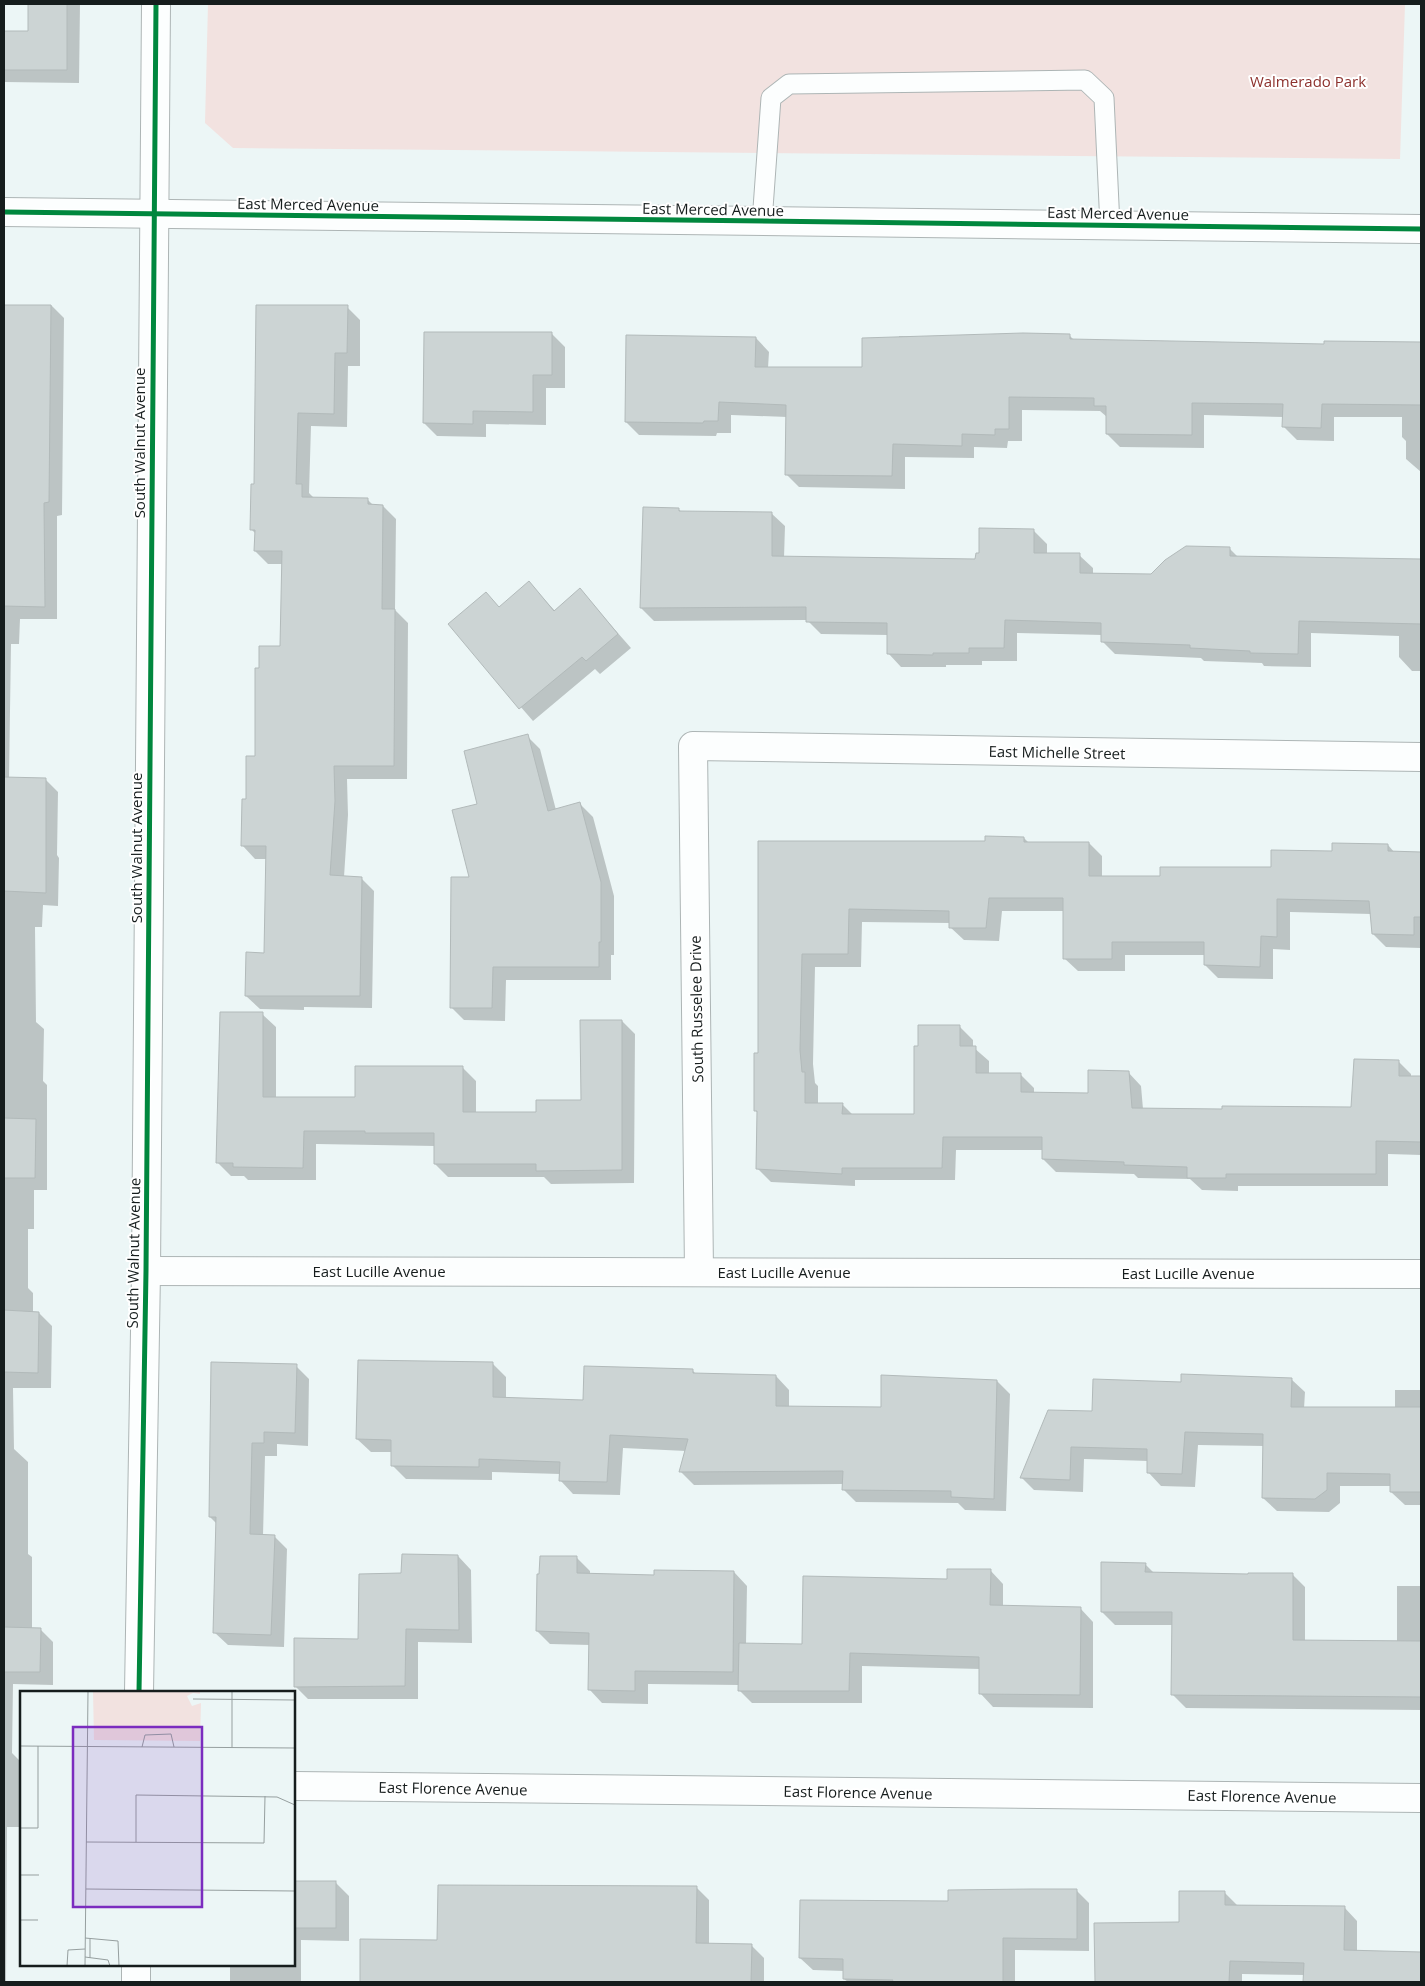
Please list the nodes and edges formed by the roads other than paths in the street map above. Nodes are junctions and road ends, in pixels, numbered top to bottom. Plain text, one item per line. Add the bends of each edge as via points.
1 (156, 4) edge
2 (4, 212) edge
3 (154, 214) junction
4 (762, 222) junction
5 (1110, 226) junction
6 (1421, 230) edge
7 (693, 746) joint
8 (1421, 757) edge
9 (146, 1271) junction
10 (700, 1271) junction
11 (1421, 1274) edge
12 (139, 1691) edge
13 (295, 1786) edge
14 (1421, 1798) edge
15 (136, 1966) edge
16 (136, 1982) edge

1 - 3 street, South Walnut Avenue
2 - 3 street, East Merced Avenue
3 - 4 street, East Merced Avenue
3 - 9 street, South Walnut Avenue
4 - 5 street, East Merced Avenue
4 - 5 lane via 771,98 789,84 1086,80 1104,98
5 - 6 street, East Merced Avenue
7 - 8 street, East Michelle Street
7 - 10 street, South Russelee Drive
9 - 10 street, East Lucille Avenue
9 - 12 street, South Walnut Avenue
10 - 11 street, East Lucille Avenue
13 - 14 street, East Florence Avenue
15 - 16 street

